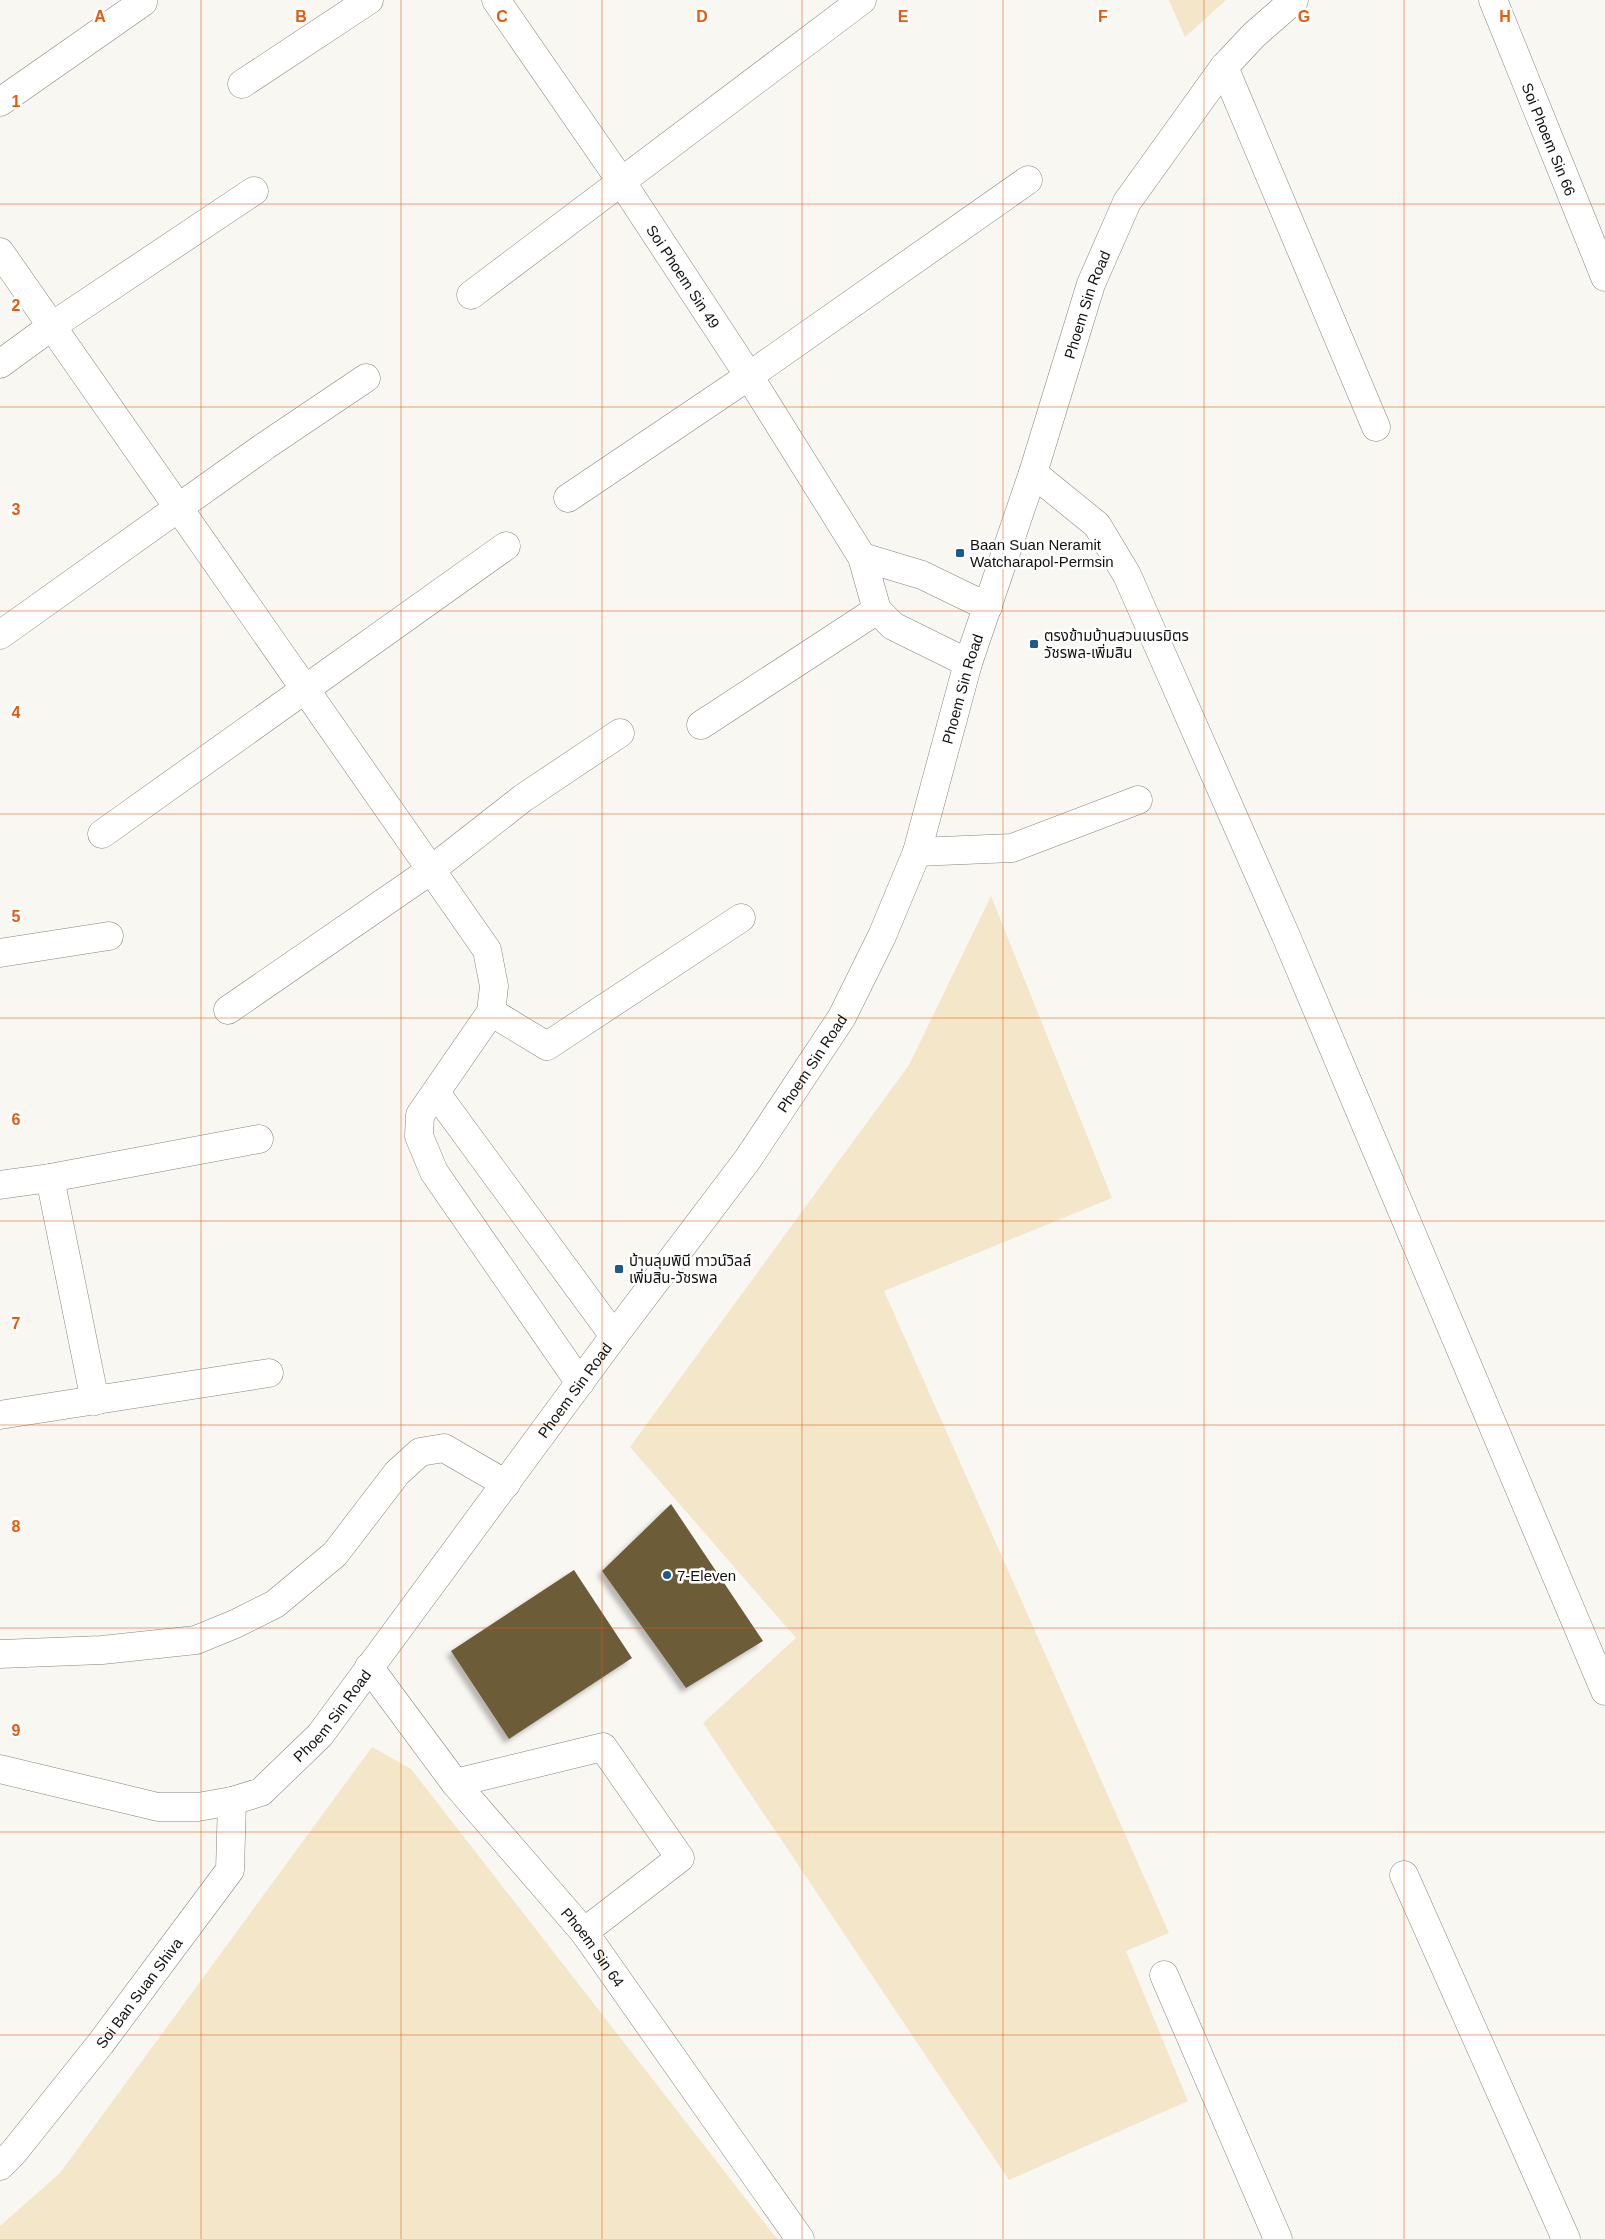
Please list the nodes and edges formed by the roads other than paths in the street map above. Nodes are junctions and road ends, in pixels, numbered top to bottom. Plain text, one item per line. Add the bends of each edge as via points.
1 (369, 0) edge
2 (496, 0) edge
3 (862, 0) edge
4 (1294, 0) edge
5 (1493, 0) edge
6 (143, 2) dead end
7 (1224, 67) junction
8 (242, 84) dead end
9 (0, 102) edge
10 (1028, 180) dead end
11 (621, 181) junction
12 (254, 191) dead end
13 (0, 252) edge
14 (1605, 278) edge
15 (471, 294) dead end
16 (52, 326) junction
17 (0, 364) edge
18 (749, 376) junction
19 (366, 378) dead end
20 (1376, 427) dead end
21 (1033, 473) junction
22 (568, 498) dead end
23 (178, 508) junction
24 (506, 546) dead end
25 (862, 557) junction
26 (988, 607) junction
27 (877, 610) junction
28 (0, 635) edge
29 (968, 663) junction
30 (305, 689) junction
31 (701, 725) dead end
32 (620, 734) dead end
33 (1138, 800) dead end
34 (102, 834) dead end
35 (917, 852) junction
36 (431, 870) junction
37 (741, 918) dead end
38 (109, 936) dead end
39 (0, 953) edge
40 (228, 1010) dead end
41 (491, 1012) junction
42 (436, 1093) junction
43 (259, 1139) dead end
44 (50, 1178) junction
45 (0, 1185) edge
46 (614, 1336) junction
47 (269, 1373) dead end
48 (580, 1383) junction
49 (95, 1400) junction
50 (0, 1415) edge
51 (506, 1484) junction
52 (0, 1654) edge
53 (368, 1667) junction
54 (1605, 1691) edge
55 (0, 1769) edge
56 (455, 1783) junction
57 (232, 1802) junction
58 (1404, 1875) dead end
59 (584, 1932) junction
60 (1164, 1975) dead end
61 (0, 2166) edge
62 (800, 2239) edge
63 (1278, 2239) edge
64 (1566, 2239) edge

1 - 8 street
2 - 11 street, Soi Phoem Sin 49
3 - 11 street
4 - 7 street, Phoem Sin Road
5 - 14 street, Soi Phoem Sin 66
6 - 9 street
7 - 20 street
7 - 21 street, Phoem Sin Road via 1127,202 1091,284
10 - 18 street
11 - 15 street
11 - 18 street, Soi Phoem Sin 49
12 - 16 street
13 - 16 street
16 - 17 street
16 - 23 street
18 - 22 street
18 - 25 street, Soi Phoem Sin 49
19 - 23 street
21 - 26 street, Phoem Sin Road
21 - 54 street via 1097,524 1130,584 1286,936
23 - 28 street
23 - 30 street
24 - 30 street
25 - 26 street via 922,575
25 - 27 street, Soi Phoem Sin 49
26 - 29 street, Phoem Sin Road
27 - 29 street via 893,626
27 - 31 street
29 - 35 street, Phoem Sin Road
30 - 34 street
30 - 36 street
32 - 36 street via 523,798
33 - 35 street via 1012,848
35 - 46 street, Phoem Sin Road via 882,936 842,1016 748,1159
36 - 40 street
36 - 41 street via 487,950 494,986
37 - 41 street via 547,1046
38 - 39 street
41 - 42 street
42 - 46 street
42 - 48 street via 420,1115 419,1129 434,1172
43 - 44 street
44 - 45 street
44 - 49 street
46 - 48 street, Phoem Sin Road
47 - 49 street
48 - 51 street, Phoem Sin Road
49 - 50 street
51 - 52 street via 444,1448 420,1452 397,1473 335,1554 275,1604 236,1624 196,1640 102,1650
51 - 53 street, Phoem Sin Road
53 - 56 street, Phoem Sin 64
53 - 57 street, Phoem Sin Road via 320,1735 262,1792
55 - 57 street, Phoem Sin Road via 158,1807 198,1807
56 - 59 street, Phoem Sin 64
56 - 59 street via 603,1747 680,1858
57 - 61 street, Soi Ban Suan Shiva via 230,1870 101,2043
58 - 64 street
59 - 62 street, Phoem Sin 64
60 - 63 street

